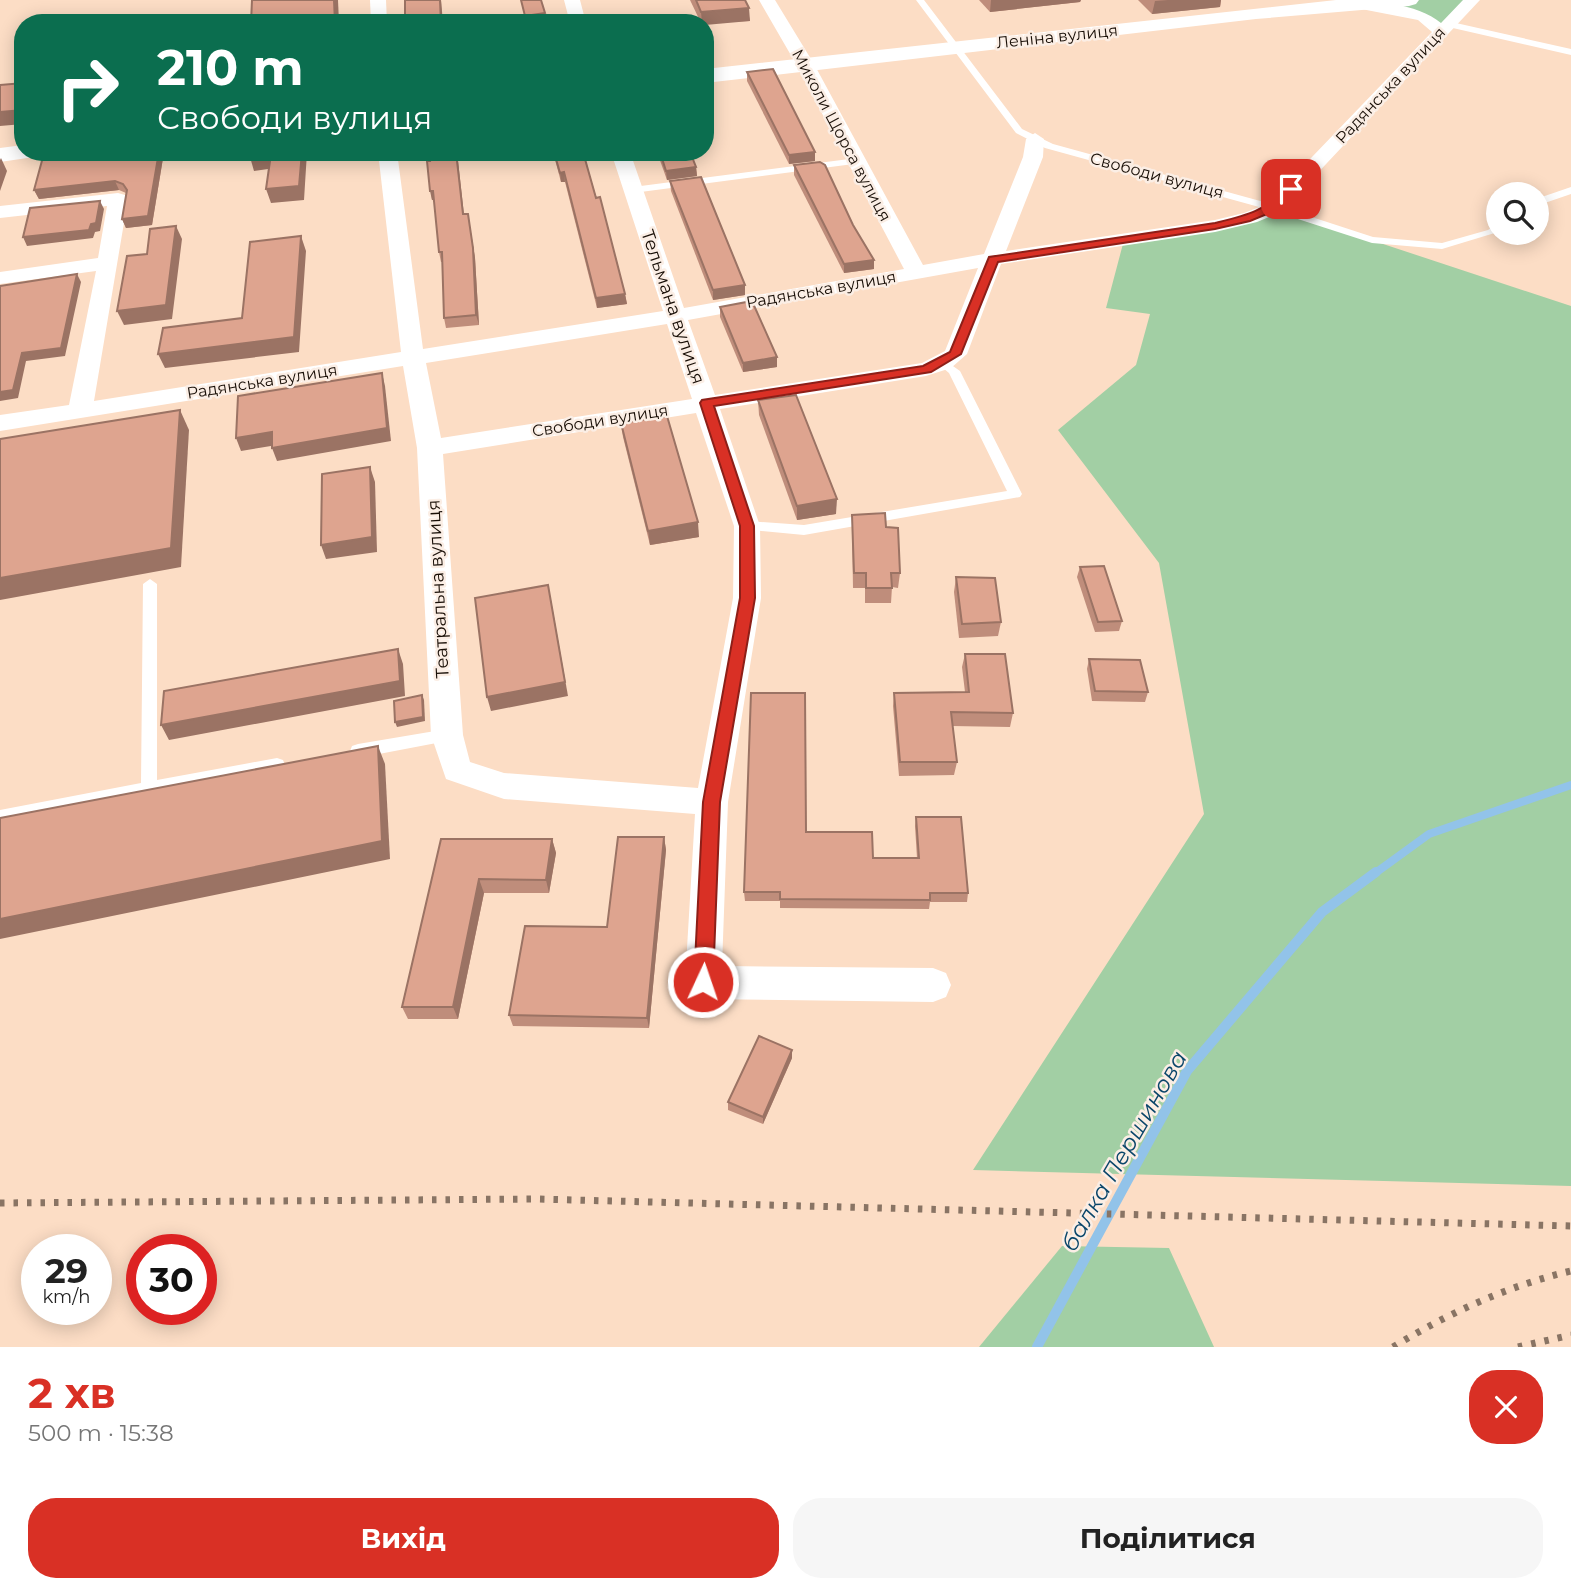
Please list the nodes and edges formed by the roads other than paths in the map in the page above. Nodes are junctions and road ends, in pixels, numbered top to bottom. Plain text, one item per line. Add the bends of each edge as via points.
1 (767, 0) edge
2 (920, 0) edge
3 (1409, 0) edge
4 (1472, 0) edge
5 (1353, 2) edge
6 (1444, 28) junction
7 (957, 47) junction
8 (1571, 52) edge
9 (805, 64) junction
10 (714, 75) edge
11 (1035, 139) junction
12 (388, 161) edge
13 (623, 161) edge
14 (857, 161) junction
15 (633, 190) junction
16 (1571, 190) edge
17 (1549, 198) edge
18 (1274, 208) junction
19 (0, 212) edge
20 (1486, 234) edge
21 (993, 259) junction
22 (108, 263) junction
23 (916, 272) junction
24 (0, 278) edge
25 (675, 316) junction
26 (413, 357) junction
27 (943, 362) junction
28 (707, 403) junction
29 (80, 410) junction
30 (0, 423) edge
31 (430, 448) junction
32 (747, 526) junction
33 (150, 584) dead end
34 (447, 735) junction
35 (338, 754) edge
36 (298, 761) edge
37 (149, 788) junction
38 (712, 802) junction
39 (0, 817) edge
40 (933, 985) dead end

1 - 9 street, Миколи Щорса вулиця
2 - 7 lane, Свободи вулиця
3 - 5 street, Леніна вулиця
4 - 6 street, Радянська вулиця
5 - 6 street via 1423,16
5 - 7 street, Леніна вулиця
6 - 8 lane
6 - 18 street, Радянська вулиця
7 - 9 street, Леніна вулиця
7 - 11 lane, Свободи вулиця via 1019,131
9 - 10 street, Леніна вулиця
9 - 14 street, Миколи Щорса вулиця
11 - 18 lane, Свободи вулиця
11 - 21 street via 1034,158
12 - 26 street, Театральна вулиця
13 - 15 street, Тельмана вулиця
14 - 15 lane
14 - 23 street, Миколи Щорса вулиця
15 - 25 street, Тельмана вулиця
16 - 17 lane
18 - 20 lane, Свободи вулиця via 1372,240 1442,246
18 - 21 street, Радянська вулиця via 1215,226
19 - 22 street via 118,199
21 - 23 street, Радянська вулиця
21 - 27 street via 955,354
22 - 24 street
22 - 29 street
23 - 25 street, Радянська вулиця
25 - 26 street, Радянська вулиця
25 - 28 street, Тельмана вулиця
26 - 29 street, Радянська вулиця
26 - 31 street, Театральна вулиця
27 - 28 street, Свободи вулиця via 926,369
27 - 32 lane via 954,371 1015,494 804,530
28 - 31 street, Свободи вулиця
28 - 32 street, Тельмана вулиця
29 - 30 street, Радянська вулиця
31 - 34 street, Театральна вулиця
32 - 38 street, Тельмана вулиця via 747,598
33 - 37 lane
34 - 35 lane
34 - 38 street, Театральна вулиця via 457,769 504,786
36 - 37 lane
37 - 39 lane
38 - 40 street, Тельмана вулиця via 703,982

